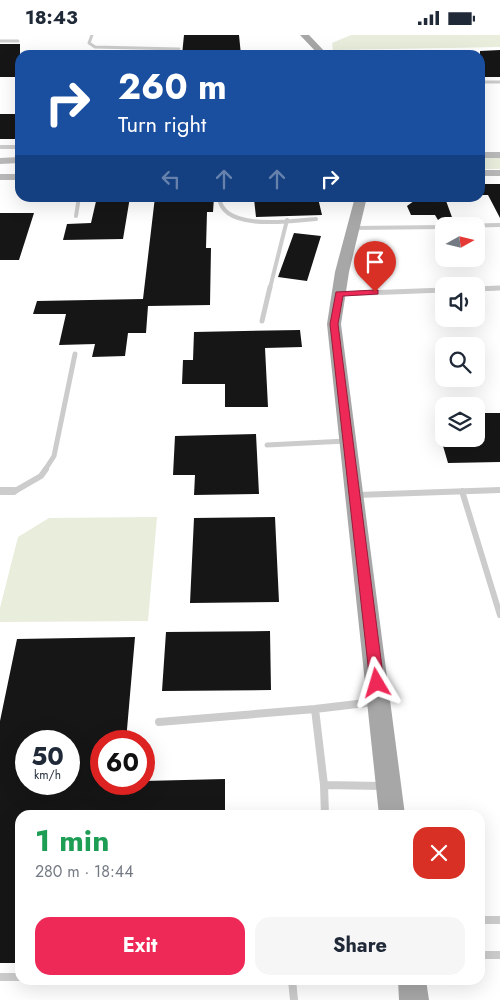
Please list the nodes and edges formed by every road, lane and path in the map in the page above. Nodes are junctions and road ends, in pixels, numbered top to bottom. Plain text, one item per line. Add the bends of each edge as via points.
1 (92, 35) edge
2 (304, 35) edge
3 (0, 41) edge
4 (18, 41) dead end
5 (178, 49) dead end
6 (319, 50) edge
7 (485, 82) edge
8 (500, 82) edge
9 (0, 147) edge
10 (15, 147) edge
11 (485, 155) edge
12 (500, 155) edge
13 (0, 161) edge
14 (15, 161) edge
15 (485, 173) edge
16 (500, 173) edge
17 (0, 177) edge
18 (15, 177) edge
19 (77, 202) edge
20 (220, 202) edge
21 (360, 202) edge
22 (76, 215) dead end
23 (316, 219) dead end
24 (287, 220) junction
25 (485, 225) edge
26 (500, 225) edge
27 (435, 227) edge
28 (352, 228) junction
29 (485, 289) edge
30 (500, 289) edge
31 (435, 290) edge
32 (339, 294) junction
33 (262, 321) dead end
34 (75, 354) dead end
35 (348, 441) junction
36 (267, 445) dead end
37 (500, 490) edge
38 (0, 491) edge
39 (15, 491) joint
40 (462, 491) junction
41 (354, 495) junction
42 (500, 615) edge
43 (379, 701) junction
44 (315, 709) junction
45 (159, 722) dead end
46 (324, 785) junction
47 (389, 786) junction
48 (325, 810) edge
49 (391, 810) edge
50 (485, 920) edge
51 (500, 920) edge
52 (485, 955) edge
53 (500, 955) edge
54 (0, 977) edge
55 (15, 977) edge
56 (292, 985) edge
57 (412, 985) edge
58 (294, 1000) edge
59 (414, 1000) edge

1 - 5 lane via 89,43 95,47
2 - 6 main road
3 - 4 lane
7 - 8 lane
9 - 10 lane
11 - 12 main road
13 - 14 main road
15 - 16 main road
17 - 18 main road
19 - 22 lane
20 - 24 lane via 222,209 239,219
21 - 28 main road
23 - 24 lane
24 - 33 lane
25 - 26 lane
27 - 28 lane
28 - 32 main road
29 - 30 lane
31 - 32 lane
32 - 35 main road via 334,324
34 - 39 lane via 54,456 41,475
35 - 36 lane
35 - 41 main road
37 - 40 lane
38 - 39 street
40 - 41 lane
40 - 42 lane
41 - 43 main road
43 - 44 lane
43 - 47 main road
44 - 45 lane
44 - 46 lane
46 - 47 lane
46 - 48 lane
47 - 49 main road
50 - 51 lane
52 - 53 lane
54 - 55 lane
56 - 58 lane
57 - 59 main road

